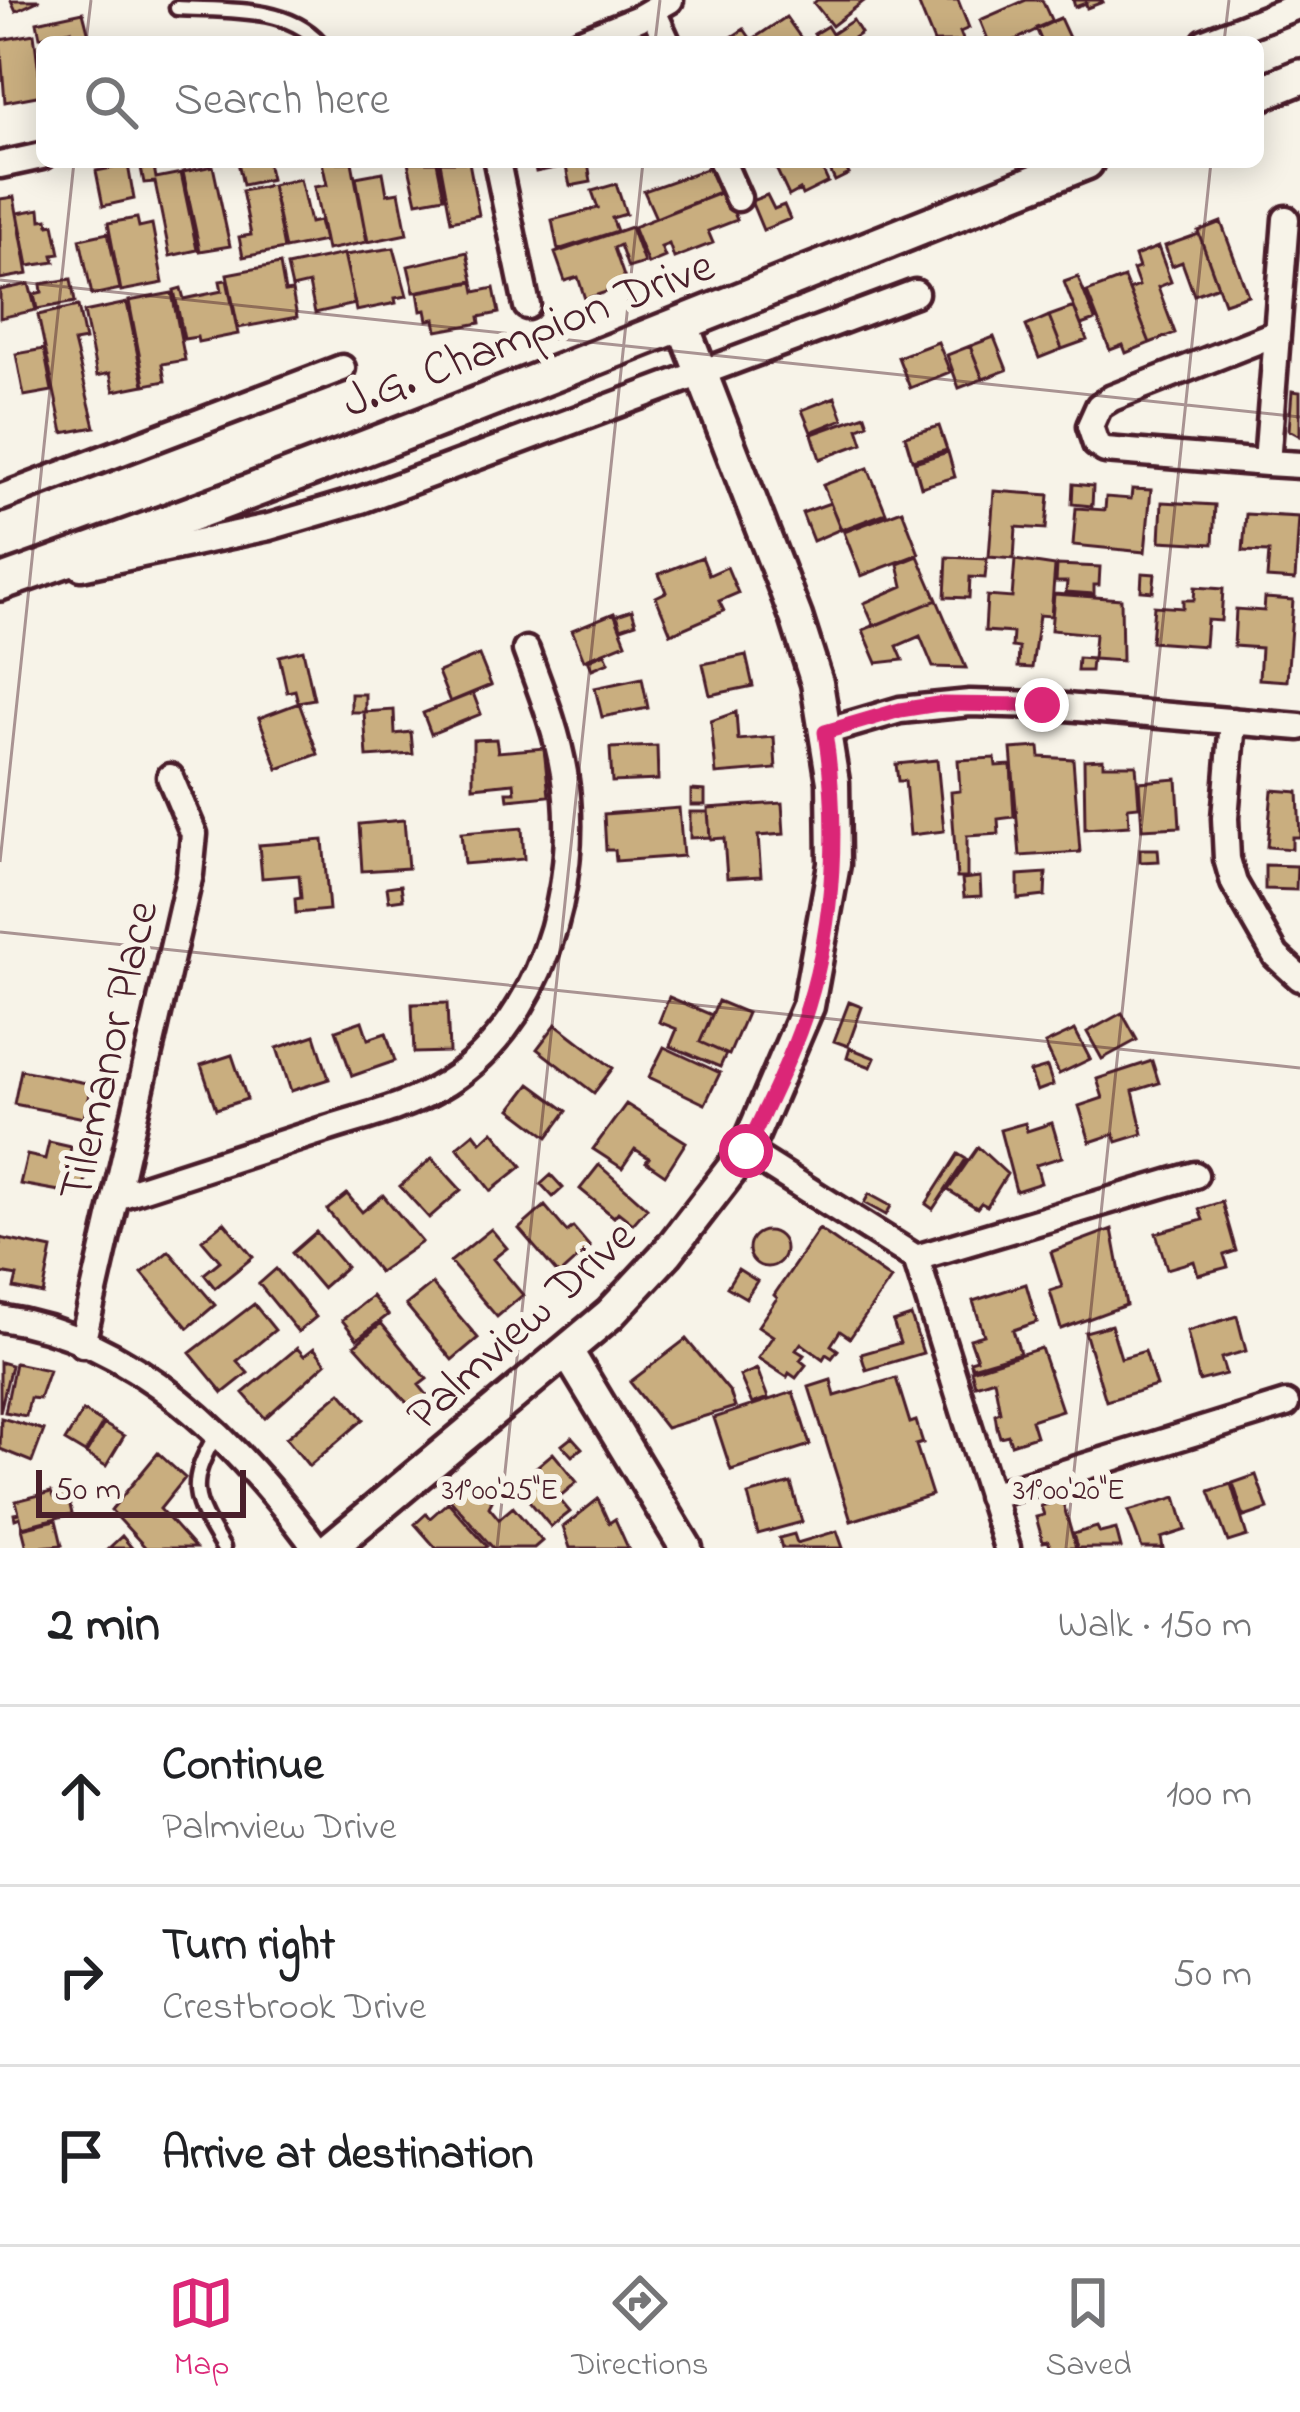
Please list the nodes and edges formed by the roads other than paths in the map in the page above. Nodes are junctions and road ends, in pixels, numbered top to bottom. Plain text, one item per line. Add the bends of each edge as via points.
1 (661, 5) edge
2 (1288, 5) edge
3 (177, 8) dead end
4 (311, 36) edge
5 (592, 36) edge
6 (666, 36) edge
7 (1218, 36) edge
8 (1300, 77) edge
9 (1264, 92) edge
10 (36, 157) edge
11 (0, 165) edge
12 (498, 168) edge
13 (725, 168) edge
14 (1071, 168) edge
15 (738, 198) dead end
16 (1286, 219) dead end
17 (915, 293) dead end
18 (527, 306) dead end
19 (682, 323) junction
20 (1277, 333) junction
21 (342, 368) dead end
22 (700, 372) junction
23 (1267, 463) junction
24 (1300, 465) edge
25 (0, 498) edge
26 (0, 584) edge
27 (526, 650) dead end
28 (1233, 721) junction
29 (1300, 728) edge
30 (825, 732) junction
31 (170, 777) dead end
32 (1300, 978) edge
33 (746, 1151) junction
34 (1195, 1174) dead end
35 (116, 1197) junction
36 (916, 1258) junction
37 (0, 1318) edge
38 (82, 1344) junction
39 (566, 1351) junction
40 (1286, 1404) dead end
41 (217, 1432) junction
42 (990, 1496) junction
43 (223, 1548) edge
44 (316, 1548) edge
45 (330, 1548) edge
46 (686, 1548) edge
47 (1007, 1548) edge

1 - 5 street
1 - 6 street
2 - 7 street
3 - 4 lane via 273,16
8 - 9 main road
10 - 11 street
12 - 18 street
13 - 15 street
14 - 19 main road, J.G. Champion Drive
16 - 20 street
17 - 22 street, J.G. Champion Drive
19 - 22 street, Palmview Drive
19 - 26 main road, J.G. Champion Drive
20 - 23 street
20 - 23 street via 1112,398 1090,426 1105,450
21 - 25 street
22 - 26 street, J.G. Champion Drive via 361,500
22 - 30 street, Palmview Drive via 796,617
23 - 24 street
27 - 35 street via 559,745 568,842 548,945 494,1040 469,1067 418,1098
28 - 29 street
28 - 30 street via 938,704
28 - 32 street via 1227,859 1276,956
30 - 33 street, Palmview Drive via 834,864 825,922 808,1006
31 - 35 street, Tilemanor Place via 194,834 190,874
33 - 36 street
33 - 39 street, Palmview Drive via 667,1253
34 - 36 street
35 - 38 street, Tilemanor Place
36 - 42 street
37 - 38 street
38 - 41 street via 162,1388
39 - 45 street, Palmview Drive
39 - 46 street
40 - 42 street
41 - 43 lane via 195,1492
41 - 44 street
42 - 47 street

